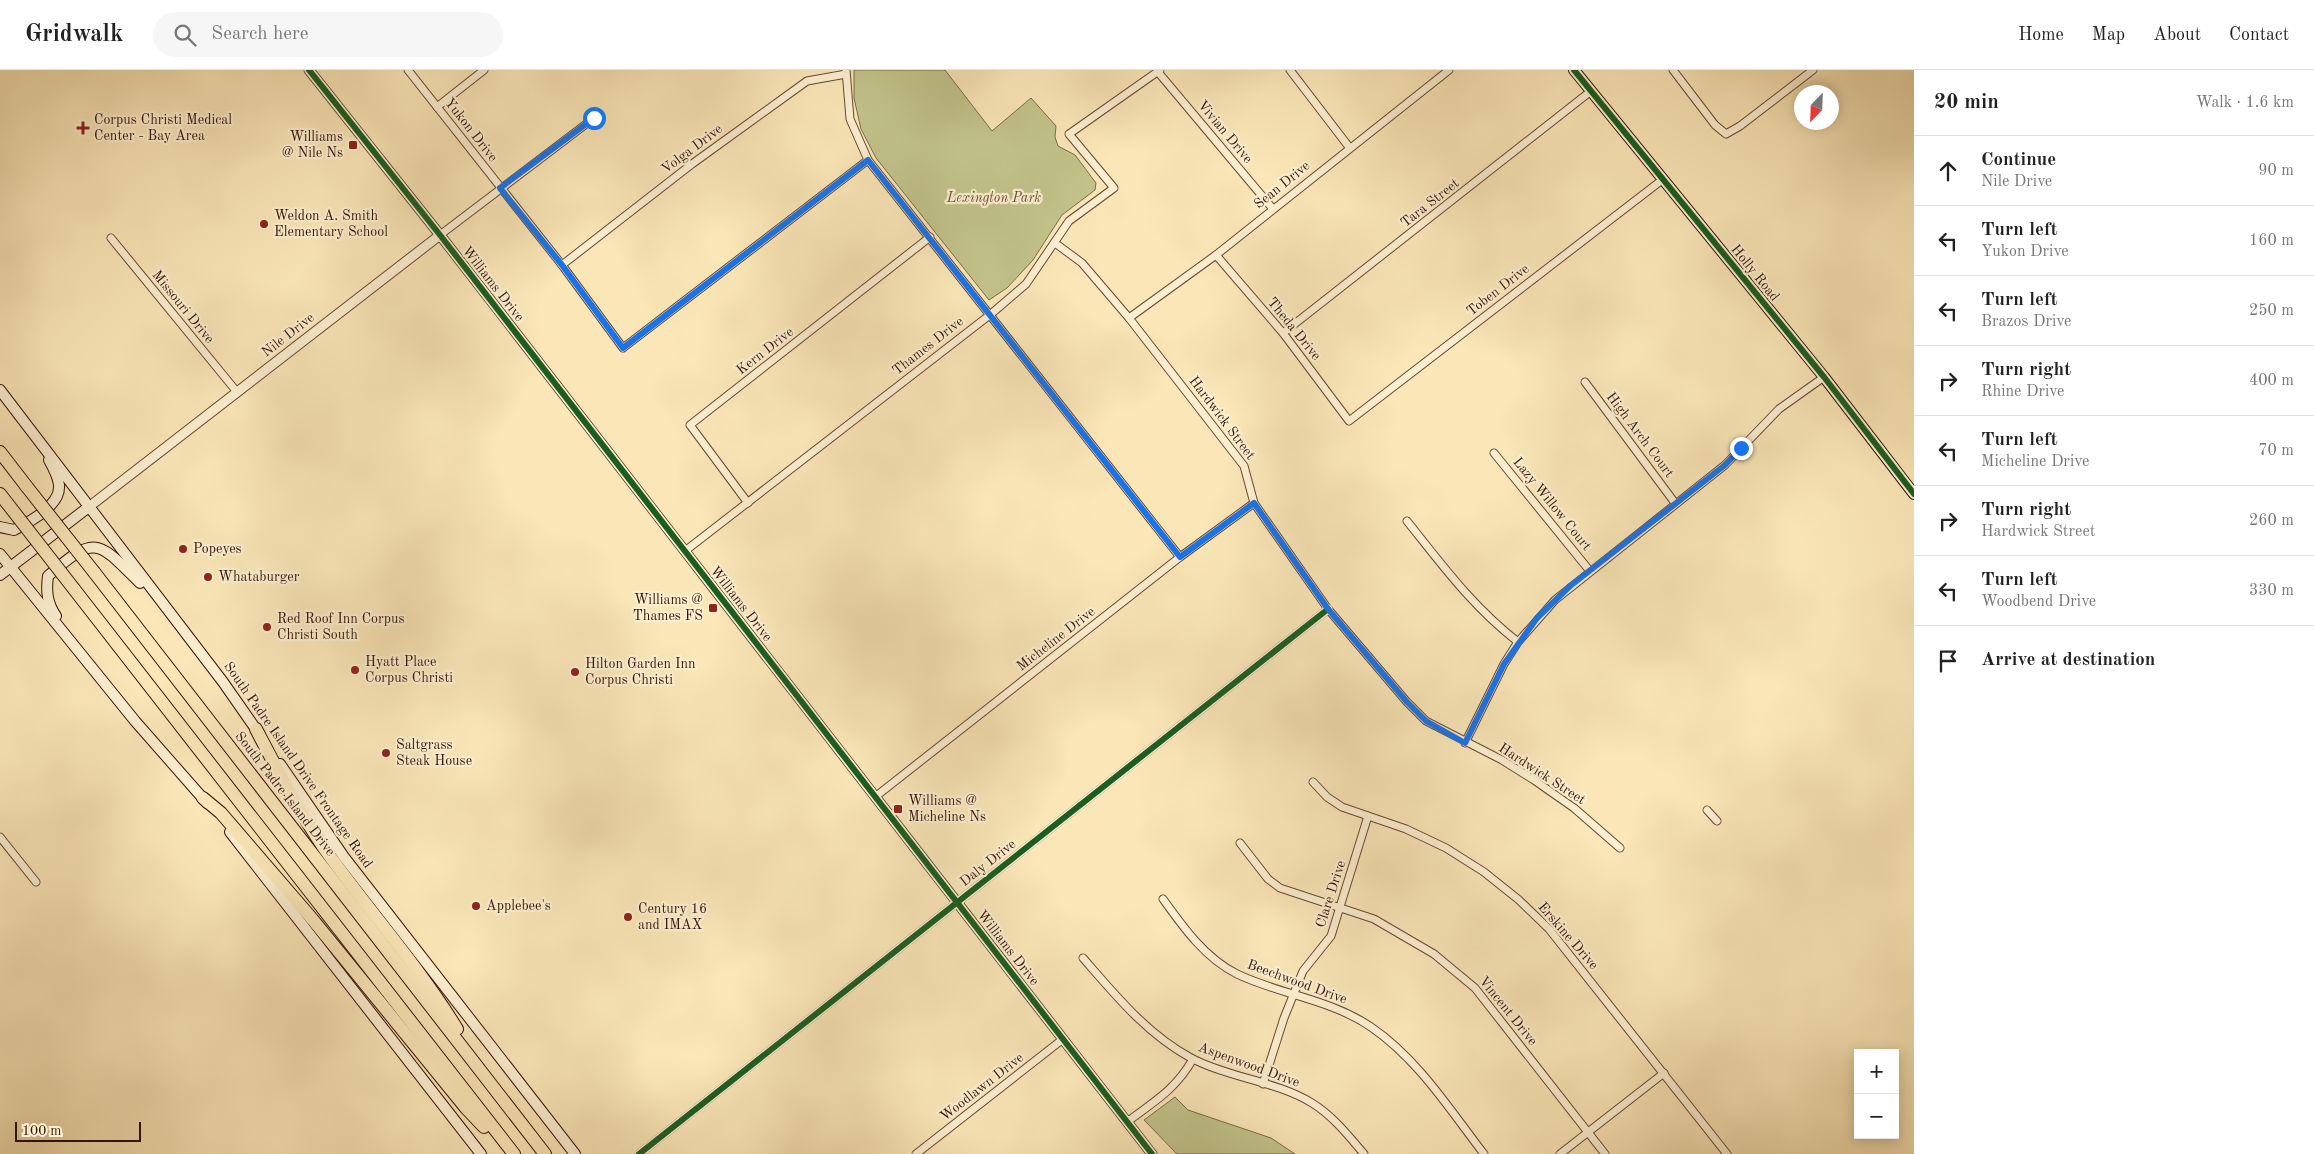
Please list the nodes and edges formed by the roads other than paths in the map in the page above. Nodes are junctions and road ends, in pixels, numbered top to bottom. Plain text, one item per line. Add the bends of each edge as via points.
1 (309, 70) edge
2 (408, 70) edge
3 (484, 70) edge
4 (1290, 70) edge
5 (1449, 70) edge
6 (1574, 70) edge
7 (1674, 70) edge
8 (1813, 70) edge
9 (1159, 71) edge
10 (846, 72) edge
11 (1591, 91) junction
12 (437, 107) junction
13 (594, 118) dead end
14 (1349, 147) junction
15 (868, 160) junction
16 (1662, 180) junction
17 (500, 188) junction
18 (1273, 209) junction
19 (440, 235) junction
20 (930, 237) junction
21 (111, 238) dead end
22 (1055, 243) junction
23 (1216, 255) junction
24 (562, 265) junction
25 (991, 314) junction
26 (1129, 318) junction
27 (1283, 333) junction
28 (1824, 377) junction
29 (1584, 382) dead end
30 (0, 390) edge
31 (237, 392) junction
32 (1349, 421) joint
33 (41, 443) junction
34 (0, 452) edge
35 (1494, 453) dead end
36 (1914, 494) edge
37 (2, 497) edge
38 (748, 503) junction
39 (1254, 503) junction
40 (1675, 503) junction
41 (90, 506) junction
42 (1407, 521) dead end
43 (0, 527) edge
44 (684, 551) junction
45 (0, 554) edge
46 (1180, 557) junction
47 (10, 568) junction
48 (1589, 570) junction
49 (0, 575) edge
50 (162, 604) junction
51 (1328, 609) junction
52 (1518, 642) junction
53 (80, 655) junction
54 (256, 729) junction
55 (1465, 743) junction
56 (1312, 782) dead end
57 (876, 797) junction
58 (203, 798) junction
59 (1707, 810) dead end
60 (1368, 816) junction
61 (1717, 821) dead end
62 (0, 837) edge
63 (1240, 843) dead end
64 (1620, 848) dead end
65 (36, 882) dead end
66 (1163, 899) dead end
67 (958, 904) junction
68 (1341, 907) junction
69 (1083, 958) dead end
70 (1294, 993) junction
71 (1063, 1040) junction
72 (1192, 1059) junction
73 (1664, 1073) junction
74 (489, 1083) junction
75 (1263, 1084) junction
76 (1127, 1122) junction
77 (1588, 1133) junction
78 (481, 1154) edge
79 (513, 1154) edge
80 (545, 1154) edge
81 (575, 1154) edge
82 (639, 1154) edge
83 (916, 1154) edge
84 (1152, 1154) edge
85 (1364, 1154) edge
86 (1484, 1154) edge
87 (1560, 1154) edge
88 (1605, 1154) edge
89 (1726, 1154) edge

1 - 19 street, Williams Drive
2 - 12 street, Yukon Drive
3 - 12 street
4 - 14 street
5 - 14 street, Sean Drive
6 - 11 main road, Holly Road
7 - 8 street via 1715,125 1726,134
9 - 18 street, Vivian Drive
9 - 22 street, Thames Drive via 1069,134 1114,188 1070,221
10 - 15 street via 850,119
10 - 24 street, Volga Drive via 807,81 692,164
11 - 16 main road, Holly Road
11 - 27 street, Tara Street
12 - 17 street, Yukon Drive
13 - 17 street, Nile Drive
14 - 18 street, Sean Drive
15 - 20 street
15 - 24 street, Yukon Drive via 623,348
16 - 28 main road, Holly Road
16 - 32 street, Toben Drive
17 - 19 street, Nile Drive
17 - 24 street, Yukon Drive
18 - 23 street, Sean Drive
19 - 31 street, Nile Drive
19 - 44 street, Williams Drive
20 - 25 street
20 - 38 street, Kern Drive via 690,426
21 - 31 street, Missouri Drive
22 - 25 street, Thames Drive via 1026,284
22 - 26 street, Hardwick Street via 1082,263
23 - 26 street, Sean Drive
23 - 27 street, Theda Drive
25 - 38 street, Thames Drive
25 - 46 street
26 - 39 street, Hardwick Street via 1244,466
27 - 32 street, Theda Drive
28 - 36 main road, Holly Road
28 - 40 street via 1779,409 1725,465
29 - 40 street, High Arch Court
30 - 33 main road, South Padre Island Drive Frontage Road
31 - 41 street, Nile Drive
33 - 41 main road, South Padre Island Drive Frontage Road
33 - 43 main road via 60,486 55,500 31,521 14,530
34 - 74 highway, South Padre Island Drive, bridge
35 - 48 street, Lazy Willow Court
37 - 79 highway, bridge
38 - 44 street, Thames Drive
39 - 46 street, Micheline Drive
39 - 51 street, Hardwick Street
40 - 48 street
41 - 47 main road, Nile Drive
41 - 50 main road, South Padre Island Drive Frontage Road
42 - 52 street via 1483,614
44 - 57 street, Williams Drive
45 - 47 main road
46 - 57 street, Micheline Drive
47 - 49 main road, Nile Drive
47 - 53 main road
48 - 52 street via 1555,600
50 - 53 main road via 114,557 91,546 83,548 48,576 46,589 49,606
50 - 54 main road, South Padre Island Drive Frontage Road
51 - 55 street, Hardwick Street via 1426,721
51 - 67 street, Daly Drive
52 - 55 street via 1491,687
53 - 58 main road
54 - 74 highway via 300,812 445,1011
54 - 81 main road, South Padre Island Drive Frontage Road via 344,857
55 - 64 street, Hardwick Street via 1502,760 1534,780 1574,808
56 - 60 street, Erskine Drive via 1342,807
57 - 67 street, Williams Drive
58 - 78 main road
58 - 79 highway via 221,813 314,920 466,1108
59 - 61 street
60 - 68 street, Clare Drive
60 - 73 street, Erskine Drive via 1446,848 1519,900 1549,929
62 - 65 street
63 - 68 street, Vincent Drive via 1268,879 1280,888
66 - 70 street, Beechwood Drive via 1209,955 1236,974
67 - 71 street, Williams Drive
67 - 82 street, Daly Drive
68 - 70 street, Clare Drive via 1331,936 1303,971
68 - 77 street, Vincent Drive via 1374,919 1405,936 1434,954 1475,988
69 - 72 street, Aspenwood Drive via 1149,1030
70 - 75 street, Clare Drive
70 - 86 street, Beechwood Drive via 1346,1013 1394,1044 1416,1066
71 - 76 street, Williams Drive
71 - 83 street, Woodlawn Drive
72 - 75 street, Aspenwood Drive
72 - 76 street via 1181,1079 1170,1090
73 - 77 street
73 - 89 street, Erskine Drive
74 - 80 highway, South Padre Island Drive
75 - 85 street, Aspenwood Drive via 1290,1092 1312,1104 1333,1120
76 - 84 street, Williams Drive
77 - 87 street
77 - 88 street, Vincent Drive

